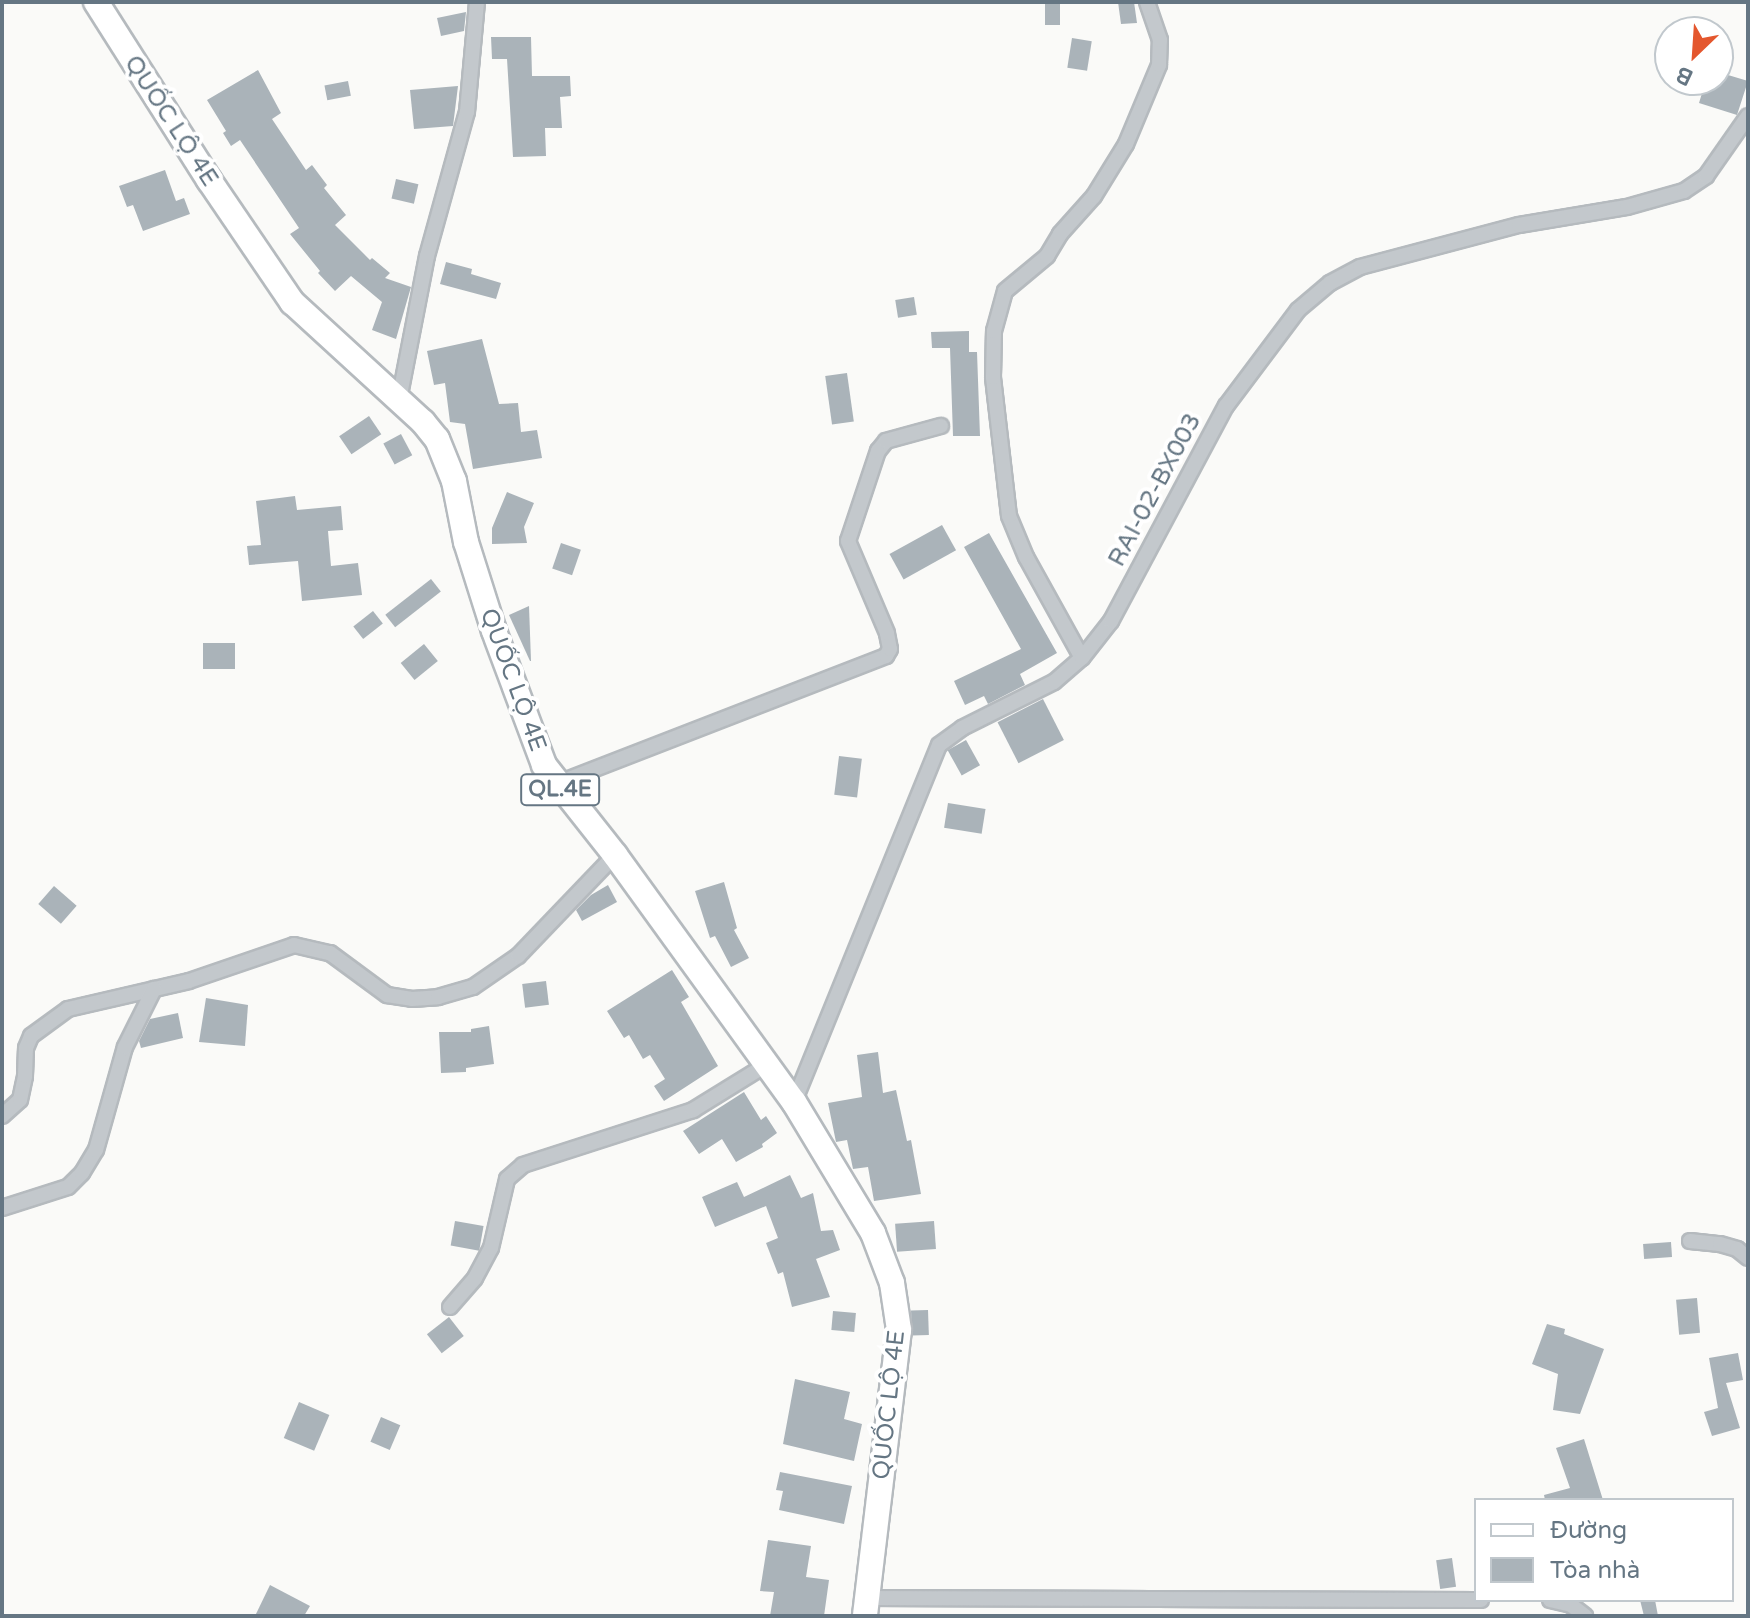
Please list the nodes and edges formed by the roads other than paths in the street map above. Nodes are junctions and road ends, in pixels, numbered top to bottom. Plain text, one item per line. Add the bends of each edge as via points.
1 (96, 2) edge
2 (477, 2) edge
3 (1147, 2) edge
4 (1748, 116) edge
5 (399, 400) junction
6 (941, 426) dead end
7 (1082, 658) junction
8 (556, 784) junction
9 (615, 855) junction
10 (154, 989) junction
11 (766, 1065) junction
12 (794, 1102) junction
13 (2, 1116) edge
14 (2, 1208) edge
15 (1690, 1241) dead end
16 (1748, 1258) edge
17 (450, 1307) dead end
18 (1474, 1601) edge
19 (1558, 1602) edge
20 (866, 1607) edge
21 (1406, 1609) edge
22 (1585, 1616) edge

1 - 5 main road, QUỐC LỘ 4E / QL.4E via 292,302
2 - 5 street via 467,112 427,256
3 - 7 street via 1160,40 1159,65 1126,144 1047,256 1005,291 994,331 993,377 1009,516
4 - 7 street, RAI-02-BX003 via 1706,176 1684,191 1379,261 1330,283 1298,310 1226,406 1111,621
5 - 8 main road, QUỐC LỘ 4E / QL.4E via 423,422 447,457 494,631 533,744
6 - 8 street via 886,441 848,541 887,633 886,656
7 - 12 street, RAI-02-BX003 via 1054,682 939,745
8 - 9 main road, QUỐC LỘ 4E / QL.4E
9 - 10 street via 518,956 473,987 438,997 387,995 330,953 294,945
9 - 11 main road, QUỐC LỘ 4E / QL.4E
10 - 13 street via 68,1009 42,1026 26,1048 20,1100
10 - 14 street via 125,1047 96,1150 82,1173 68,1187
11 - 12 main road, QUỐC LỘ 4E / QL.4E
11 - 17 street via 693,1110 523,1165 507,1179 491,1248
12 - 20 main road, QUỐC LỘ 4E / QL.4E via 873,1233 896,1302 899,1330
15 - 16 street via 1720,1244
18 - 21 street
19 - 22 street
20 - 21 street

